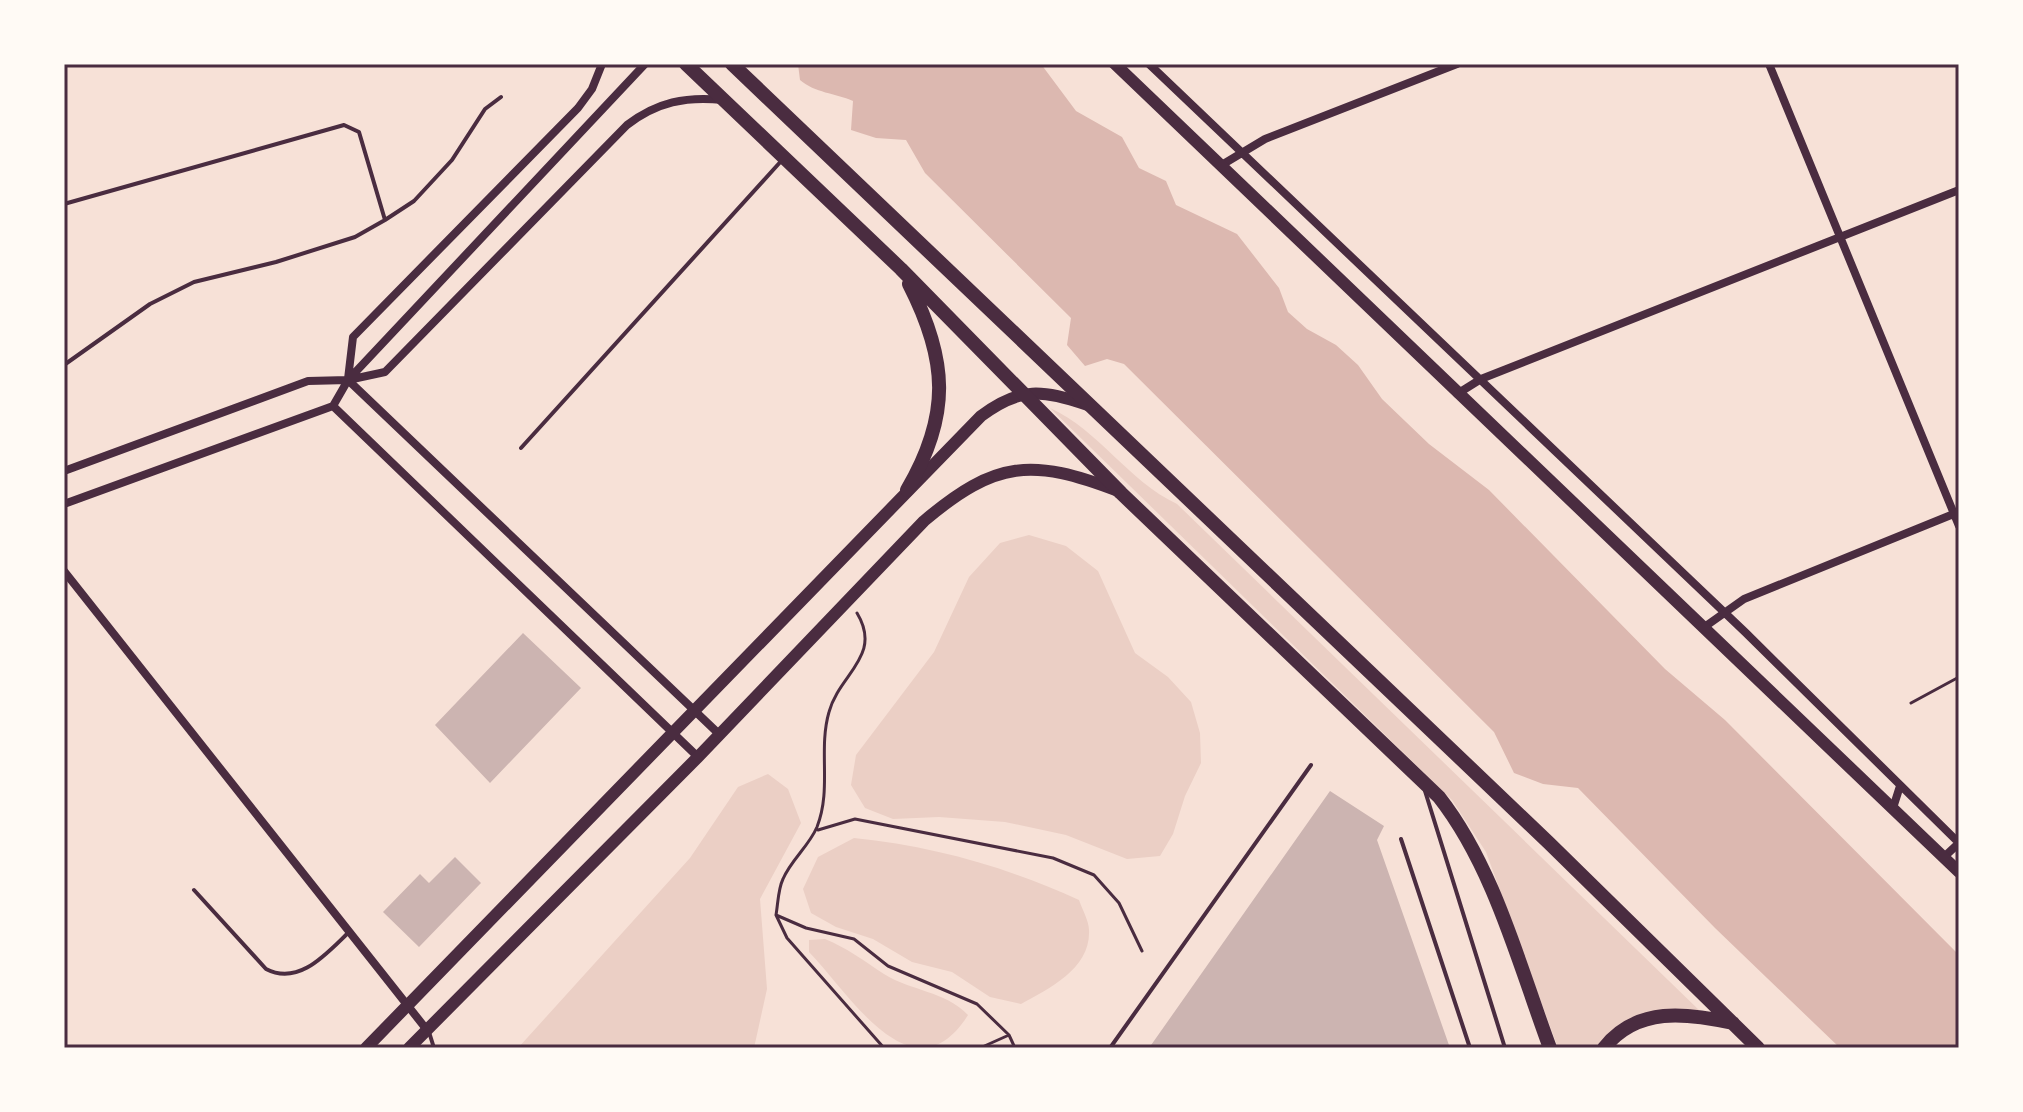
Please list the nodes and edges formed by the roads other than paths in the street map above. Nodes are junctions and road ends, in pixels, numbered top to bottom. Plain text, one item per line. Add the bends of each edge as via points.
1 (602, 64) edge
2 (645, 64) edge
3 (686, 64) edge
4 (732, 64) edge
5 (1115, 64) edge
6 (1149, 64) edge
7 (1457, 64) edge
8 (1769, 64) edge
9 (501, 97) dead end
10 (724, 100) junction
11 (1241, 150) junction
12 (785, 156) junction
13 (1220, 166) junction
14 (1959, 190) edge
15 (64, 204) edge
16 (385, 220) junction
17 (1842, 236) junction
18 (901, 269) junction
19 (64, 365) edge
20 (1481, 379) junction
21 (348, 380) junction
22 (1022, 393) junction
23 (1457, 394) junction
24 (1089, 405) junction
25 (333, 406) junction
26 (521, 448) dead end
27 (64, 471) edge
28 (907, 490) junction
29 (1121, 493) junction
30 (64, 504) edge
31 (1957, 513) edge
32 (1959, 526) edge
33 (64, 571) edge
34 (1724, 613) junction
35 (1703, 628) junction
36 (693, 710) junction
37 (672, 732) junction
38 (719, 734) junction
39 (698, 757) junction
40 (1311, 765) dead end
41 (1421, 777) junction
42 (1900, 786) junction
43 (1893, 808) junction
44 (1401, 839) dead end
45 (1959, 843) edge
46 (1944, 857) junction
47 (1959, 872) edge
48 (194, 890) dead end
49 (349, 932) junction
50 (407, 1006) junction
51 (1733, 1023) junction
52 (427, 1030) junction
53 (366, 1048) edge
54 (409, 1048) edge
55 (434, 1048) edge
56 (1110, 1048) edge
57 (1470, 1048) edge
58 (1505, 1048) edge
59 (1550, 1048) edge
60 (1604, 1048) edge
61 (1758, 1048) edge

1 - 21 street via 578,108 353,337
2 - 21 street
3 - 10 main road
4 - 24 main road
5 - 13 main road
6 - 11 street
7 - 11 street
8 - 17 street
9 - 16 lane via 485,109 452,160 414,201
10 - 12 main road
10 - 21 street via 665,103 627,125 385,372
11 - 13 street
11 - 20 street
12 - 18 main road
12 - 26 lane
13 - 23 main road
14 - 17 street
15 - 16 lane via 344,125 359,132
16 - 19 lane via 329,245 194,282 150,304
17 - 20 street
17 - 31 street
18 - 22 main road
18 - 28 main road via 931,330 941,396 924,461
20 - 23 street
20 - 34 street
21 - 25 street
21 - 27 street via 308,381
21 - 36 street
22 - 24 main road
22 - 28 main road via 981,416
22 - 29 main road
23 - 35 main road
24 - 51 main road
25 - 30 street
25 - 37 street
28 - 36 main road
29 - 38 main road via 1053,470 1008,471 958,491
29 - 41 main road
31 - 32 street
31 - 34 street via 1744,599
33 - 49 street
34 - 35 street
34 - 42 street
35 - 43 main road
36 - 37 main road
36 - 38 street
37 - 39 street
37 - 50 main road
38 - 39 main road
39 - 52 main road
40 - 56 lane
41 - 58 lane
41 - 59 main road via 1457,820 1483,869
42 - 43 street
42 - 45 street
43 - 46 main road
44 - 57 lane
45 - 46 street
46 - 47 main road
48 - 49 lane via 266,969 279,975 315,963
49 - 50 street
50 - 52 street
50 - 53 main road
51 - 60 main road via 1688,1014 1660,1016 1622,1031
51 - 61 main road
52 - 54 main road
52 - 55 lane

